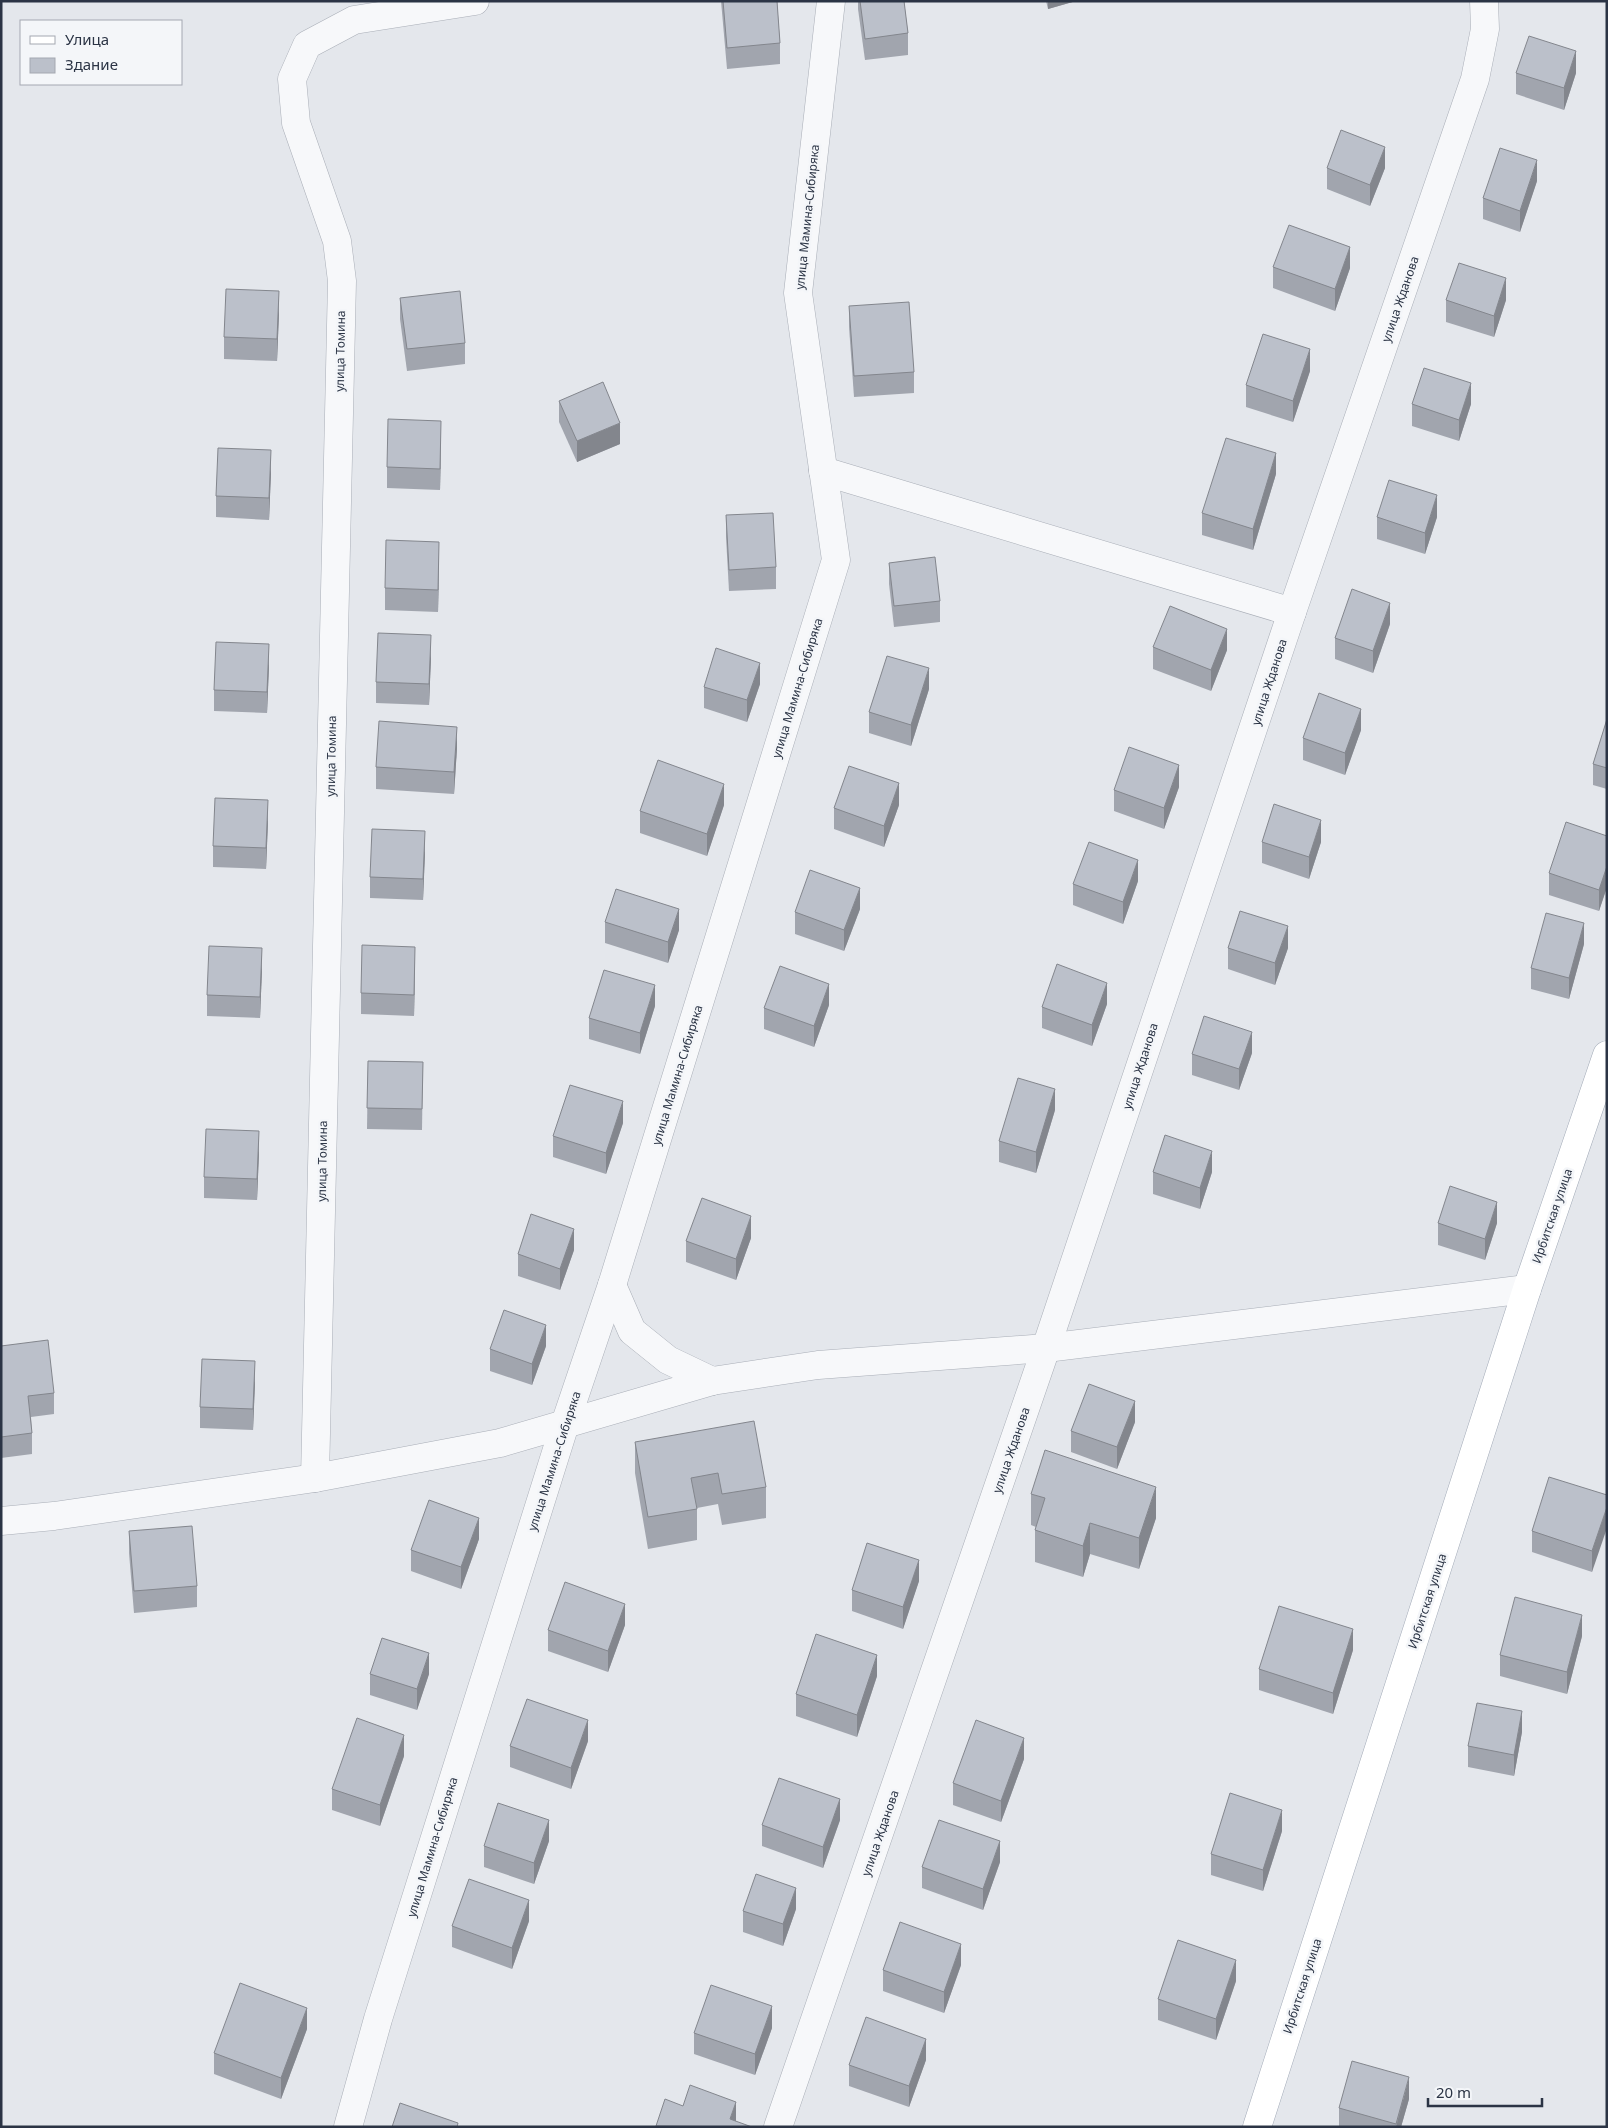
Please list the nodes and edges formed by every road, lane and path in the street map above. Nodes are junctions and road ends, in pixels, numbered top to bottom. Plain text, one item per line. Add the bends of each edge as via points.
1 (475, 1) edge
2 (831, 1) edge
3 (1484, 1) edge
4 (823, 471) junction
5 (1292, 612) junction
6 (1604, 1071) edge
7 (612, 1285) junction
8 (1527, 1288) junction
9 (1046, 1348) junction
10 (712, 1381) junction
11 (565, 1424) junction
12 (315, 1478) junction
13 (1, 1521) edge
14 (348, 2127) edge
15 (778, 2127) edge
16 (1257, 2127) edge

1 - 12 street, улица Томина via 354,20 307,44 292,79 296,124 337,241 342,281
2 - 4 street, улица Мамина-Сибиряка via 798,293
3 - 5 street, улица Жданова via 1485,28 1475,79
4 - 5 street
4 - 7 street, улица Мамина-Сибиряка via 836,560
5 - 9 street, улица Жданова
6 - 8 main road, Ирбитская улица
7 - 10 street via 632,1331 668,1360
7 - 11 street, улица Мамина-Сибиряка
8 - 9 street
8 - 16 main road, Ирбитская улица
9 - 10 street via 818,1365
9 - 15 street, улица Жданова
10 - 11 street
11 - 12 street via 500,1442
11 - 14 street, улица Мамина-Сибиряка via 380,2010
12 - 13 street

